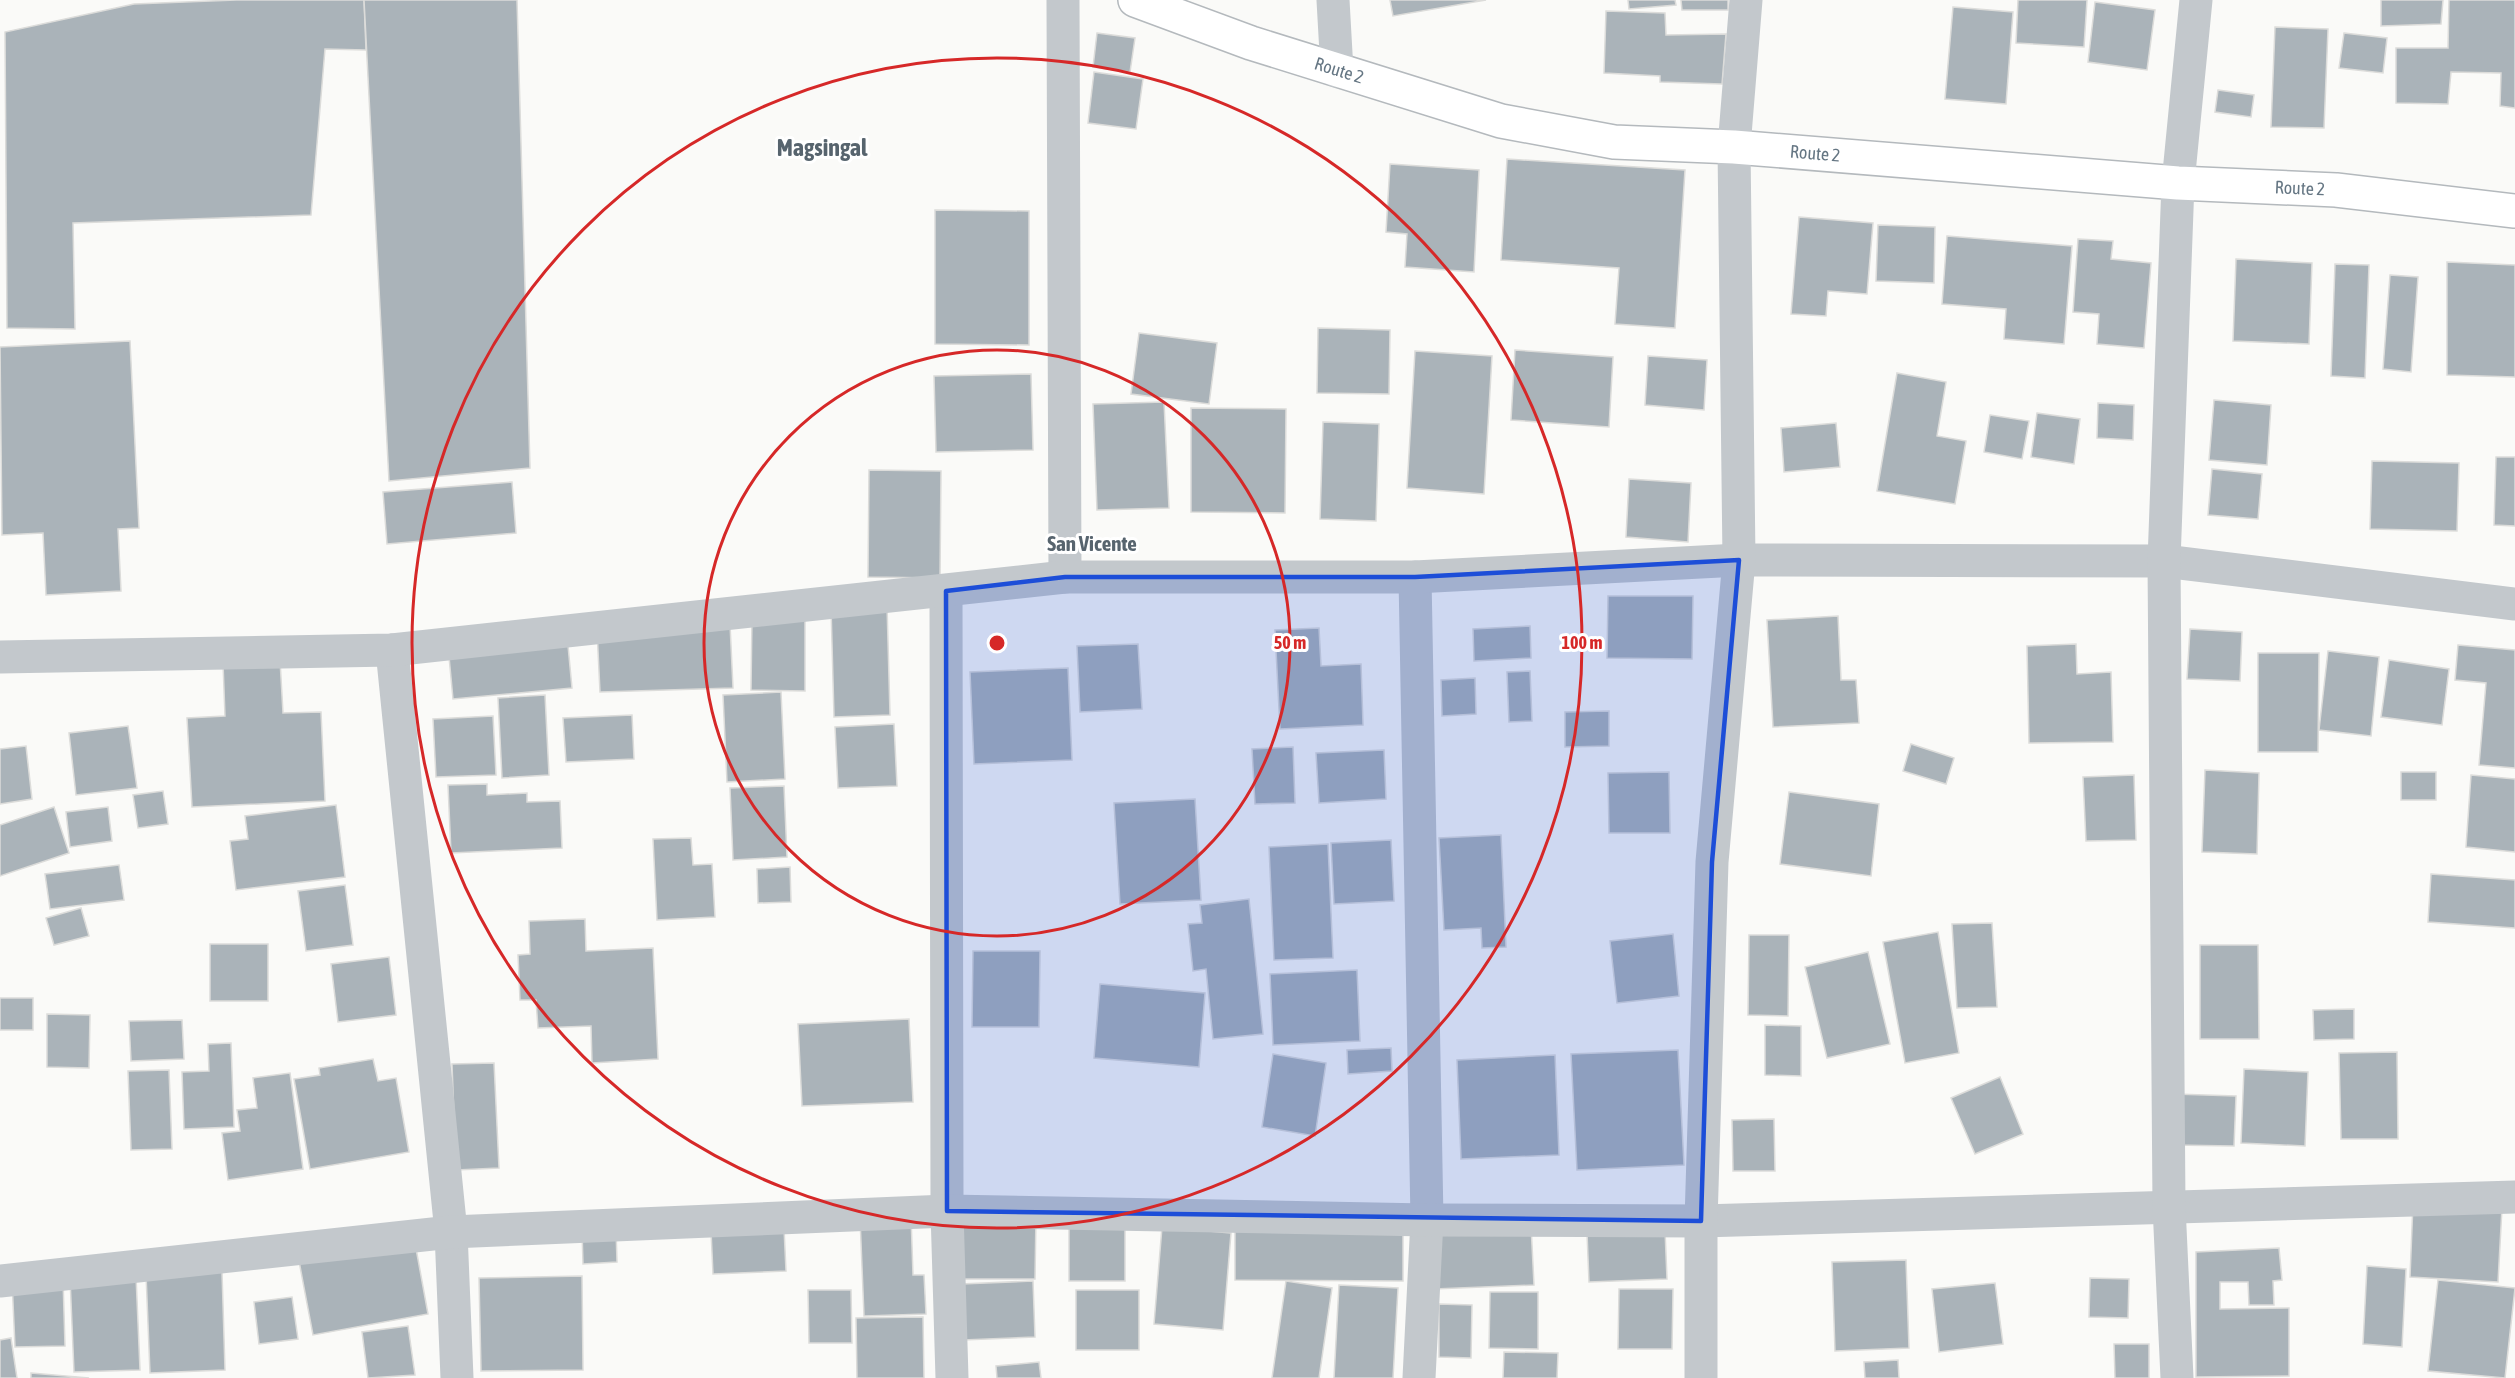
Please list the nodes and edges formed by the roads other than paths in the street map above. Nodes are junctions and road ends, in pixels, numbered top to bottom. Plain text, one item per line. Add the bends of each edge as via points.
1 (1063, 0) edge
2 (1135, 0) edge
3 (1334, 0) edge
4 (1746, 0) edge
5 (2196, 0) edge
6 (1336, 71) junction
7 (1734, 147) junction
8 (2178, 183) junction
9 (2515, 211) edge
10 (1739, 560) junction
11 (2164, 561) junction
12 (1065, 577) junction
13 (1415, 577) junction
14 (946, 591) junction
15 (2515, 604) edge
16 (392, 650) junction
17 (0, 657) edge
18 (2515, 1197) edge
19 (2169, 1206) junction
20 (947, 1210) junction
21 (1427, 1220) junction
22 (1701, 1221) junction
23 (451, 1232) junction
24 (0, 1281) edge
25 (457, 1378) edge
26 (952, 1378) edge
27 (1419, 1378) edge
28 (1701, 1378) edge
29 (2177, 1378) edge

1 - 12 street
2 - 6 highway, Route 2
3 - 6 street
4 - 7 street
5 - 8 street
6 - 7 highway, Route 2 via 1501,121 1614,142
7 - 8 highway, Route 2
7 - 10 street
8 - 9 highway, Route 2 via 2336,190
8 - 11 street
10 - 11 street
10 - 13 street
10 - 22 street via 1712,862
11 - 15 street
11 - 19 street
12 - 13 street
12 - 14 street
13 - 21 street
14 - 16 street
14 - 20 street
16 - 17 street
16 - 23 street
18 - 19 street
19 - 22 street
19 - 29 street
20 - 21 street
20 - 23 street
20 - 26 street
21 - 22 street
21 - 27 street
22 - 28 street
23 - 24 street
23 - 25 street

